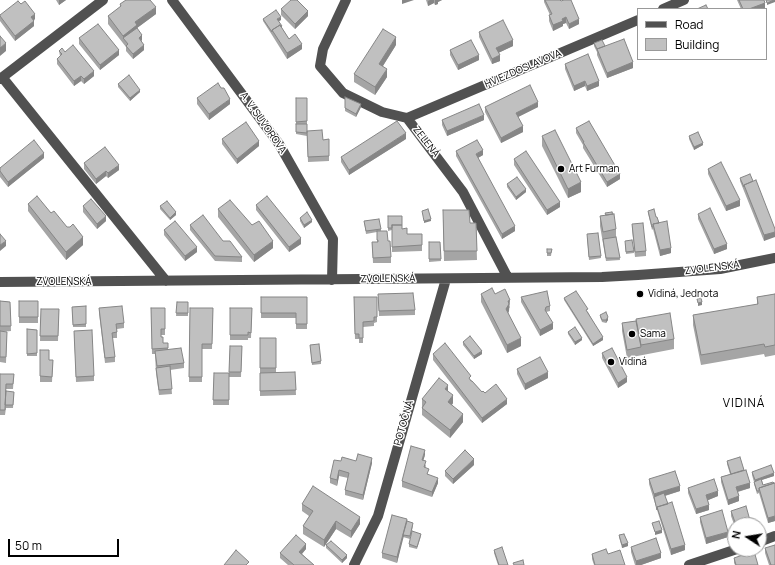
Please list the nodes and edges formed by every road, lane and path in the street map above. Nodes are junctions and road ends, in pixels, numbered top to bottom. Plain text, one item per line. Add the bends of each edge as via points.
1 (103, 0) edge
2 (172, 0) edge
3 (346, 0) edge
4 (684, 0) edge
5 (665, 8) edge
6 (637, 20) edge
7 (1, 78) edge
8 (407, 118) junction
9 (775, 258) edge
10 (508, 278) junction
11 (446, 279) junction
12 (332, 280) junction
13 (166, 281) junction
14 (0, 282) edge
15 (727, 552) edge
16 (354, 565) edge
17 (689, 565) edge

1 - 7 street
2 - 12 street, A. V. SUVOROVA via 279,144 333,239
3 - 8 street, ZELENÁ via 323,49 320,66 343,93 382,112
4 - 5 street
6 - 8 street, HVIEZDOSLAVOVA
7 - 13 street
8 - 10 street, ZELENÁ via 463,192
9 - 10 street, ZVOLENSKÁ via 720,269 638,275
10 - 11 street, ZVOLENSKÁ
11 - 12 street, ZVOLENSKÁ
11 - 16 street, POTOČNÁ via 378,516
12 - 13 street, ZVOLENSKÁ
13 - 14 street, ZVOLENSKÁ
15 - 17 street

